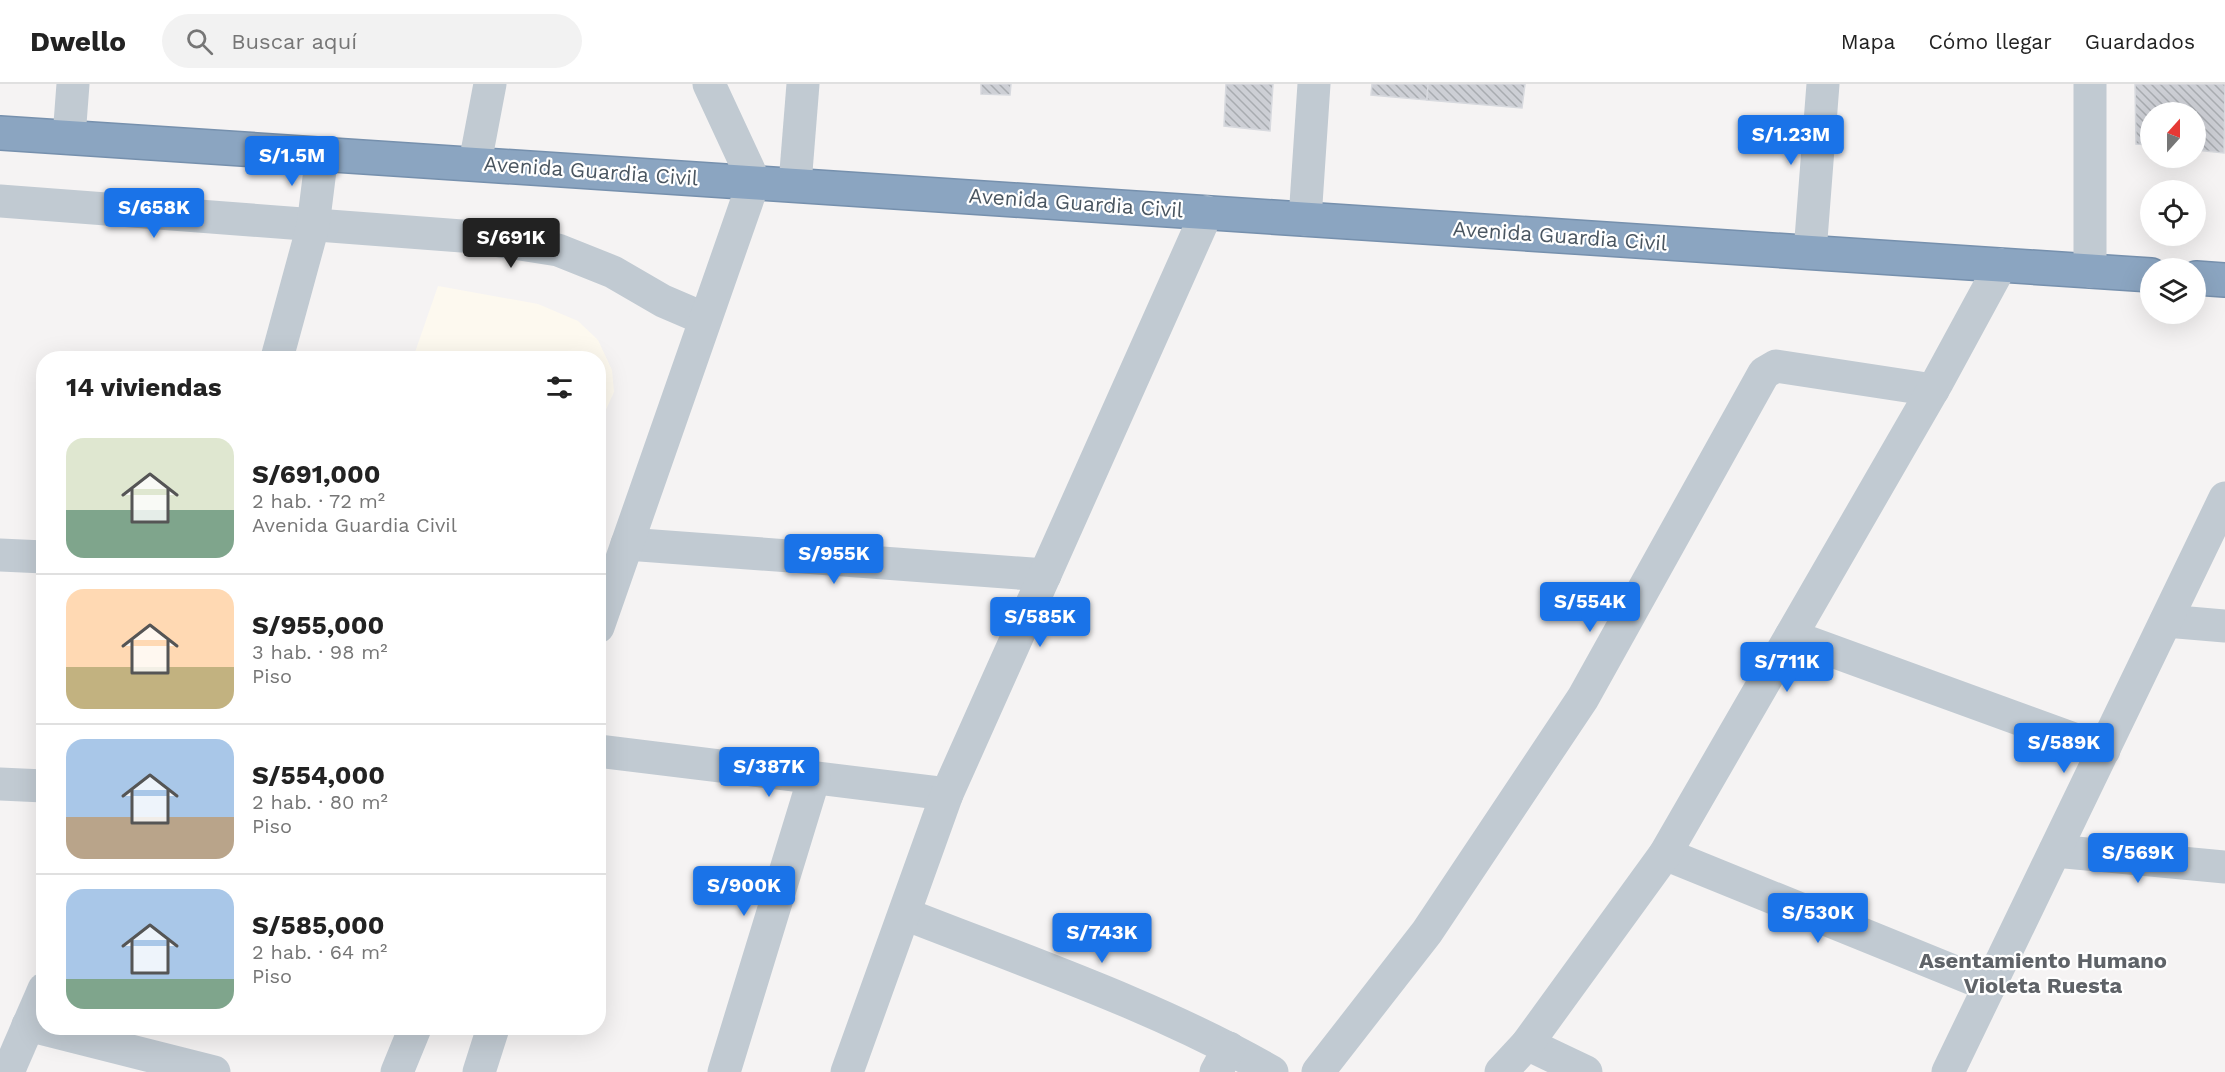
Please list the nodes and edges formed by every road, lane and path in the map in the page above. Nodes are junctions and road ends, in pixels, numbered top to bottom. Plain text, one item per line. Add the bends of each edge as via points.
1 (73, 84) edge
2 (490, 84) edge
3 (709, 84) edge
4 (803, 84) edge
5 (1314, 84) edge
6 (1823, 84) edge
7 (2090, 84) edge
8 (0, 133) edge
9 (69, 137) junction
10 (322, 154) junction
11 (475, 163) junction
12 (754, 181) junction
13 (795, 184) junction
14 (0, 201) edge
15 (1208, 212) junction
16 (1305, 219) junction
17 (313, 226) junction
18 (1810, 252) junction
19 (2001, 265) junction
20 (2090, 271) junction
21 (2140, 274) edge
22 (2206, 279) edge
23 (2225, 280) edge
24 (705, 320) junction
25 (279, 351) edge
26 (1933, 390) junction
27 (2225, 498) edge
28 (627, 544) junction
29 (0, 555) edge
30 (36, 557) edge
31 (1045, 575) junction
32 (606, 604) edge
33 (2166, 621) junction
34 (2225, 626) edge
35 (1791, 636) junction
36 (2104, 750) junction
37 (606, 752) edge
38 (814, 778) junction
39 (0, 784) edge
40 (36, 786) edge
41 (947, 794) junction
42 (2055, 851) junction
43 (1665, 854) junction
44 (2225, 867) edge
45 (905, 914) junction
46 (1989, 987) junction
47 (36, 1005) edge
48 (412, 1035) edge
49 (491, 1035) edge
50 (1527, 1044) junction
51 (14, 1048) edge
52 (1223, 1060) edge
53 (214, 1072) edge
54 (397, 1072) edge
55 (479, 1072) edge
56 (724, 1072) edge
57 (847, 1072) edge
58 (1272, 1072) edge
59 (1318, 1072) edge
60 (1502, 1072) edge
61 (1586, 1072) edge
62 (1950, 1072) edge

1 - 9 street
2 - 11 street
3 - 12 street
4 - 13 street
5 - 16 street
6 - 18 street
7 - 20 street
8 - 9 highway, Avenida Guardia Civil
9 - 10 highway, Avenida Guardia Civil
10 - 11 highway, Avenida Guardia Civil
10 - 17 street
11 - 12 highway, Avenida Guardia Civil
12 - 13 highway, Avenida Guardia Civil
12 - 24 street
13 - 15 highway, Avenida Guardia Civil
14 - 17 street
15 - 16 highway, Avenida Guardia Civil
15 - 31 street
16 - 18 highway, Avenida Guardia Civil
17 - 24 street via 475,237 558,250 614,272
17 - 25 street
18 - 19 highway, Avenida Guardia Civil
19 - 20 highway, Avenida Guardia Civil
19 - 26 street
20 - 21 highway, Avenida Guardia Civil
22 - 23 highway
24 - 28 street
26 - 35 street
26 - 59 street via 1776,366 1764,373 1583,698 1427,932
27 - 33 street
28 - 31 street
28 - 32 street
29 - 30 street
31 - 41 street
33 - 34 street
33 - 36 street
35 - 36 street
35 - 43 street
36 - 42 street
37 - 38 street
38 - 41 street
38 - 56 street
39 - 40 street
41 - 45 street
42 - 44 street
42 - 46 street
43 - 46 street
43 - 50 street
45 - 52 street via 1091,987
45 - 57 street
46 - 62 street
47 - 51 street
48 - 54 street
49 - 55 street
50 - 60 street
50 - 61 street
51 - 53 street
52 - 58 street

